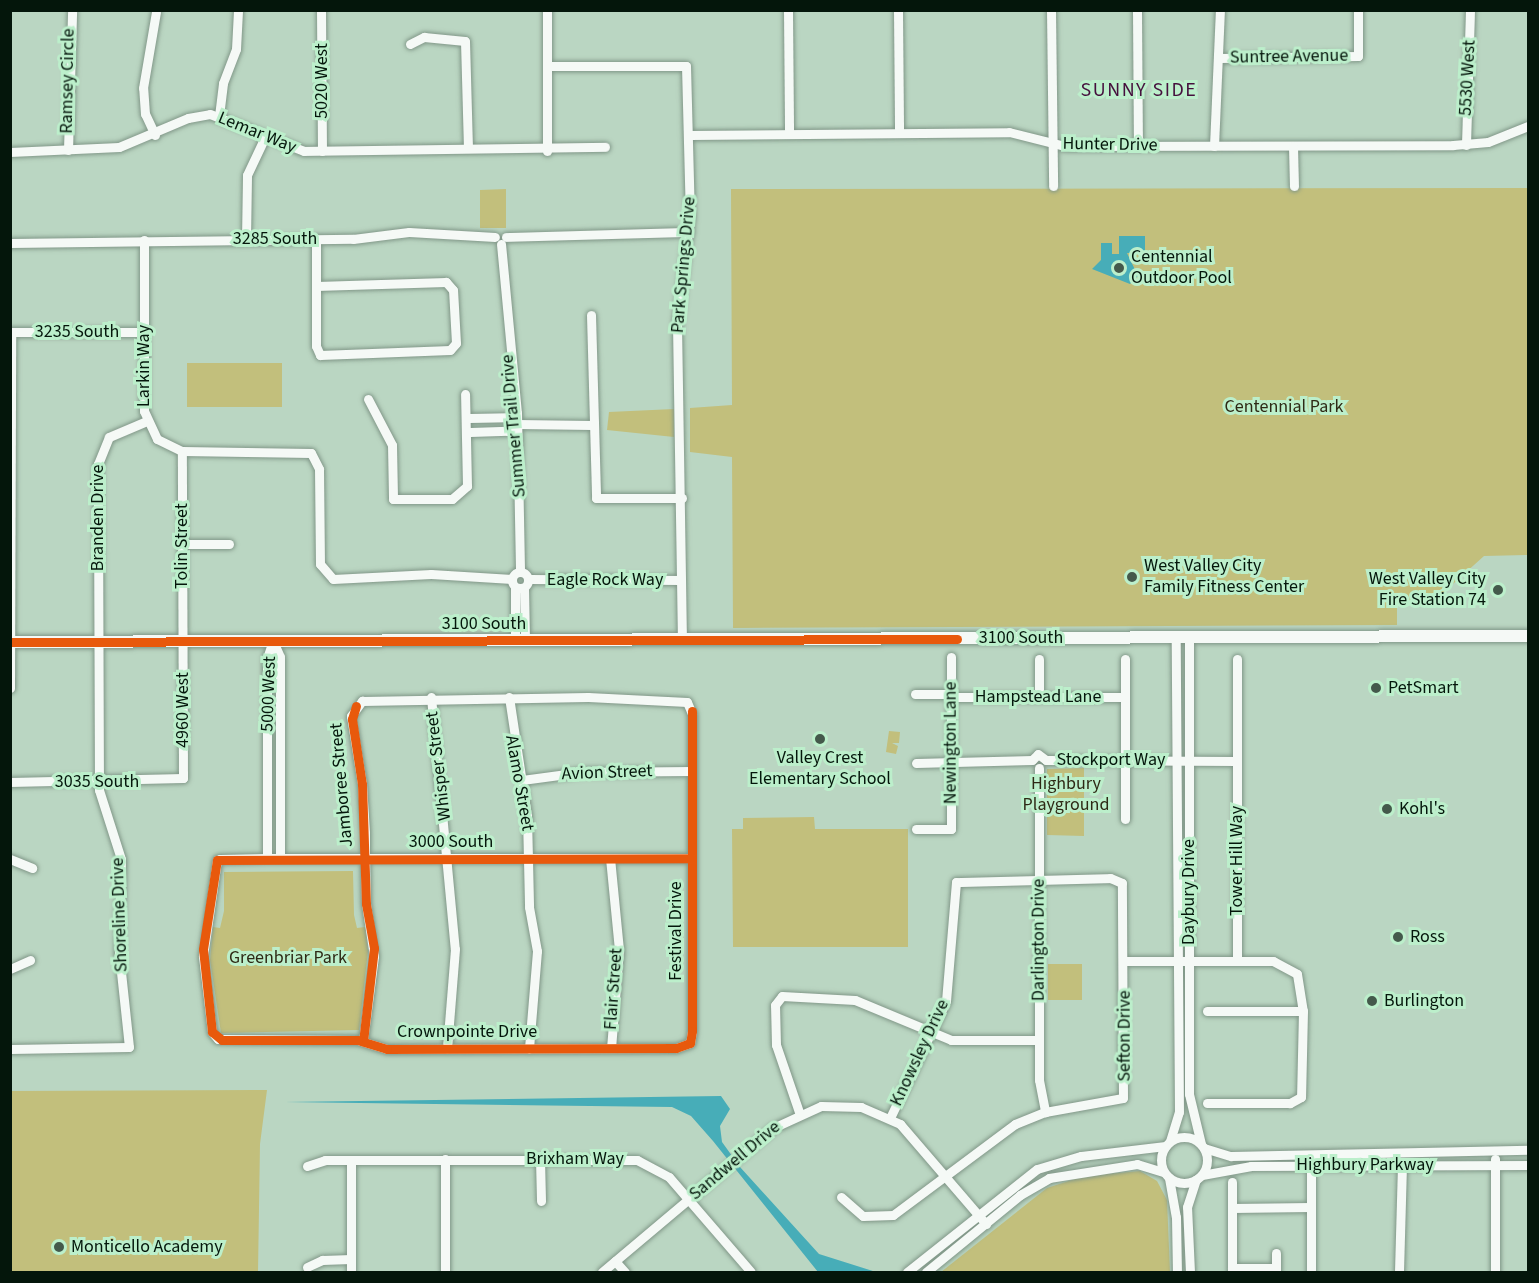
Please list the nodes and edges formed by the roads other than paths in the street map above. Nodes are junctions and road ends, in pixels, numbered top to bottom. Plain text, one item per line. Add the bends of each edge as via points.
1 (238, 10) edge
2 (321, 10) edge
3 (547, 10) edge
4 (788, 10) edge
5 (898, 10) edge
6 (1051, 10) edge
7 (1137, 10) edge
8 (1220, 10) edge
9 (1358, 10) edge
10 (1470, 10) edge
11 (72, 12) dead end
12 (156, 12) edge
13 (410, 44) dead end
14 (1220, 58) junction
15 (547, 66) junction
16 (219, 116) junction
17 (1528, 126) edge
18 (899, 132) junction
19 (789, 133) junction
20 (155, 135) junction
21 (690, 135) junction
22 (265, 138) junction
23 (1052, 143) junction
24 (1466, 145) junction
25 (1138, 146) junction
26 (1214, 146) junction
27 (1293, 146) junction
28 (468, 147) junction
29 (605, 147) dead end
30 (68, 150) junction
31 (322, 151) junction
32 (547, 151) junction
33 (10, 153) edge
34 (1053, 186) dead end
35 (1294, 186) dead end
36 (689, 232) junction
37 (316, 239) junction
38 (144, 240) junction
39 (246, 240) junction
40 (500, 240) junction
41 (10, 243) edge
42 (316, 286) junction
43 (591, 315) dead end
44 (11, 332) edge
45 (144, 332) junction
46 (465, 394) dead end
47 (368, 399) dead end
48 (469, 418) junction
49 (492, 418) junction
50 (145, 422) junction
51 (517, 424) junction
52 (592, 425) junction
53 (493, 431) junction
54 (470, 432) junction
55 (182, 451) junction
56 (311, 453) joint
57 (11, 457) edge
58 (682, 498) junction
59 (11, 544) edge
60 (182, 544) junction
61 (229, 544) dead end
62 (681, 580) junction
63 (520, 583) junction
64 (1528, 636) edge
65 (1183, 638) junction
66 (682, 639) junction
67 (520, 640) junction
68 (182, 641) junction
69 (273, 641) junction
70 (11, 642) edge
71 (98, 642) junction
72 (951, 657) dead end
73 (1039, 659) dead end
74 (1125, 659) dead end
75 (1237, 659) dead end
76 (10, 688) edge
77 (915, 694) dead end
78 (951, 695) junction
79 (431, 697) junction
80 (509, 697) junction
81 (1039, 697) junction
82 (1125, 697) junction
83 (356, 706) joint
84 (1125, 760) junction
85 (1176, 760) junction
86 (1189, 761) junction
87 (1237, 761) junction
88 (951, 762) junction
89 (916, 763) dead end
90 (1039, 763) junction
91 (692, 771) junction
92 (183, 778) joint
93 (522, 780) junction
94 (10, 782) edge
95 (99, 782) junction
96 (1125, 819) dead end
97 (916, 829) dead end
98 (267, 858) junction
99 (280, 858) junction
100 (365, 858) junction
101 (447, 858) junction
102 (529, 858) junction
103 (610, 858) junction
104 (692, 858) junction
105 (10, 859) edge
106 (32, 868) dead end
107 (1039, 878) junction
108 (30, 960) dead end
109 (1125, 961) junction
110 (1177, 961) junction
111 (1189, 961) junction
112 (1237, 961) junction
113 (10, 969) edge
114 (1207, 1011) dead end
115 (1303, 1011) junction
116 (212, 1032) joint
117 (933, 1034) junction
118 (1039, 1040) junction
119 (363, 1041) junction
120 (690, 1043) joint
121 (529, 1048) junction
122 (611, 1048) junction
123 (10, 1049) edge
124 (447, 1049) junction
125 (1207, 1103) dead end
126 (800, 1112) junction
127 (1045, 1112) junction
128 (890, 1118) junction
129 (1167, 1144) junction
130 (1202, 1146) junction
131 (1495, 1150) junction
132 (1528, 1150) edge
133 (1310, 1152) junction
134 (445, 1159) junction
135 (540, 1159) junction
136 (351, 1160) junction
137 (1311, 1165) junction
138 (1401, 1165) junction
139 (1495, 1165) junction
140 (1528, 1165) edge
141 (307, 1166) dead end
142 (945, 1174) junction
143 (1166, 1175) junction
144 (1199, 1177) junction
145 (1232, 1182) dead end
146 (841, 1197) dead end
147 (689, 1199) junction
148 (541, 1201) dead end
149 (1232, 1208) junction
150 (1311, 1208) junction
151 (977, 1213) junction
152 (986, 1224) junction
153 (1276, 1253) dead end
154 (351, 1259) junction
155 (615, 1261) junction
156 (307, 1267) dead end
157 (1232, 1270) edge
158 (1276, 1270) edge
159 (351, 1272) edge
160 (445, 1272) edge
161 (602, 1272) edge
162 (625, 1272) edge
163 (751, 1272) edge
164 (907, 1272) edge
165 (926, 1272) edge
166 (1177, 1272) edge
167 (1190, 1272) edge
168 (1311, 1272) edge
169 (1398, 1272) edge
170 (1495, 1272) edge

1 - 16 street via 236,49 223,82
2 - 31 street, 5020 West
3 - 15 street
4 - 19 street
5 - 18 street
6 - 23 street
7 - 25 street
8 - 14 street
9 - 14 street, Suntree Avenue via 1358,56
10 - 24 street, 5530 West
11 - 30 street, Ramsey Circle
12 - 20 street via 143,88 145,114
13 - 28 street via 424,37 465,41
14 - 26 street
15 - 21 street, Park Springs Drive via 686,66
15 - 32 street
16 - 20 street, Lemar Way via 188,118
16 - 22 street, Lemar Way
17 - 24 street, Hunter Drive
18 - 19 street, Hunter Drive
18 - 23 street, Hunter Drive via 1015,132
19 - 21 street, Hunter Drive
20 - 30 street, Lemar Way via 119,147
21 - 36 street, Park Springs Drive
22 - 31 street, Lemar Way via 293,150
22 - 39 street via 247,175
23 - 25 street, Hunter Drive
23 - 34 street
24 - 27 street, Hunter Drive
25 - 26 street, Hunter Drive
26 - 27 street, Hunter Drive
27 - 35 street
28 - 31 street, Lemar Way
28 - 32 street, Lemar Way
29 - 32 street, Lemar Way
30 - 33 street, Lemar Way
36 - 40 street, 3285 South
36 - 58 street, Park Springs Drive via 677,324
37 - 39 street, 3285 South
37 - 40 street, 3285 South via 403,232
37 - 42 street
38 - 39 street, 3285 South
38 - 41 street, 3285 South
38 - 45 street, Larkin Way
40 - 51 street, Summer Trail Drive
42 - 42 street via 405,279 449,283 457,340 450,350 322,357 316,346
43 - 52 street
44 - 45 street, 3235 South
44 - 57 street
45 - 50 street, Larkin Way
46 - 48 street
47 - 54 street via 392,445 393,499 453,500 464,494
48 - 49 street
48 - 54 street
49 - 51 street
49 - 53 street
50 - 55 street, Larkin Way via 162,444
50 - 71 street, Branden Drive via 116,432 99,453
51 - 52 street
51 - 53 street via 508,431
51 - 63 street, Summer Trail Drive
52 - 58 street via 596,498
53 - 54 street
55 - 56 street, Larkin Way
55 - 60 street, Tolin Street
56 - 63 street, Eagle Rock Way via 320,469 320,564 330,577 391,580 431,574
57 - 59 street
58 - 62 street, Park Springs Drive
59 - 70 street
60 - 61 street
60 - 68 street, Tolin Street
62 - 63 street, Eagle Rock Way
62 - 66 street, Park Springs Drive
63 - 67 street
64 - 65 main road, 3100 South
65 - 66 main road, 3100 South
65 - 85 street, Daybury Drive
65 - 86 street, Daybury Drive
66 - 67 main road, 3100 South
67 - 69 main road, 3100 South
68 - 69 main road, 3100 South
68 - 71 main road, 3100 South
68 - 92 street, 4960 West
69 - 98 street, 5000 West via 267,658
69 - 99 street, 5000 West via 280,657
70 - 71 main road, 3100 South
70 - 76 street
71 - 95 street, Shoreline Drive
72 - 78 street, Newington Lane
73 - 81 street
74 - 82 street
75 - 87 street, Tower Hill Way
77 - 78 street, Hampstead Lane
78 - 81 street, Hampstead Lane
78 - 88 street, Newington Lane
79 - 80 street, Festival Drive
79 - 83 street, Festival Drive via 369,699
79 - 101 street, Whisper Street
80 - 91 street, Festival Drive via 681,698 692,711
80 - 93 street, Alamo Street
81 - 82 street, Hampstead Lane
82 - 84 street
83 - 100 street, Jamboree Street via 352,719
84 - 85 street, Stockport Way
84 - 90 street, Stockport Way
84 - 96 street
85 - 86 street, Stockport Way
85 - 110 street, Daybury Drive
86 - 87 street, Stockport Way
86 - 111 street, Daybury Drive
87 - 112 street, Tower Hill Way
88 - 89 street, Stockport Way
88 - 90 street, Stockport Way
88 - 97 street, Newington Lane via 951,829
90 - 107 street, Darlington Drive
91 - 93 street, Avion Street via 580,772
91 - 104 street, Festival Drive
92 - 95 street, 3035 South
93 - 102 street, Alamo Street
94 - 95 street, 3035 South
95 - 123 street, Shoreline Drive via 100,807 121,859 119,954 129,1047
98 - 99 street, 3000 South
98 - 116 street, 3000 South via 220,859 212,864 203,956
99 - 100 street, 3000 South
100 - 101 street, 3000 South
100 - 119 street, Jamboree Street via 374,956
101 - 102 street, 3000 South
101 - 124 street, Whisper Street via 456,958
102 - 103 street, 3000 South
102 - 121 street, Alamo Street via 529,907 537,951
103 - 104 street, 3000 South
103 - 122 street, Flair Street via 618,949
104 - 120 street, Festival Drive
105 - 106 street
107 - 109 street, Sefton Drive via 1122,883
107 - 117 street, Knowsley Drive via 956,882 951,977
107 - 118 street, Darlington Drive
108 - 113 street
109 - 110 street
109 - 127 street, Sefton Drive via 1123,1098
110 - 111 street
110 - 129 street, Daybury Drive via 1179,1112
111 - 112 street
111 - 130 street, Daybury Drive via 1190,1104
112 - 115 street via 1272,961 1291,967 1300,980
114 - 115 street
115 - 125 street via 1298,1101
116 - 119 street, Crownpointe Drive via 222,1040
117 - 118 street via 951,1040
117 - 126 street via 855,1000 780,997 778,1053
117 - 128 street, Knowsley Drive
118 - 127 street, Darlington Drive
119 - 124 street, Crownpointe Drive via 387,1049
120 - 122 street, Crownpointe Drive
121 - 122 street, Crownpointe Drive
121 - 124 street, Crownpointe Drive
126 - 128 street, Sandwell Drive via 841,1104
126 - 147 street, Sandwell Drive
127 - 142 street, Sefton Drive via 995,1135
128 - 142 street, Sandwell Drive
129 - 130 street via 1183,1136
129 - 143 street
129 - 151 street via 1051,1164 1018,1180
130 - 133 street, Highbury Parkway via 1231,1156
130 - 144 street
131 - 132 street, Highbury Parkway
131 - 133 street, Highbury Parkway
131 - 139 street
133 - 137 street
134 - 135 street, Brixham Way
134 - 136 street, Brixham Way
134 - 160 street
135 - 147 street, Brixham Way via 637,1160 662,1171
135 - 148 street
136 - 141 street, Brixham Way via 321,1160
136 - 154 street
137 - 138 street, Highbury Parkway
137 - 144 street, Highbury Parkway via 1244,1166
137 - 150 street
138 - 139 street, Highbury Parkway
138 - 169 street
139 - 140 street, Highbury Parkway
139 - 170 street
142 - 146 street, Sefton Drive via 887,1217 857,1214
142 - 151 street, Sandwell Drive
143 - 144 street via 1182,1183
143 - 152 street via 1137,1164 1062,1174 1028,1189
143 - 166 street via 1176,1217
144 - 167 street via 1187,1207
145 - 149 street
147 - 155 street, Sandwell Drive
147 - 163 street, Brixham Way
149 - 150 street
149 - 157 street
150 - 168 street
151 - 152 street, Sandwell Drive
151 - 164 street
152 - 165 street
153 - 158 street
154 - 156 street via 322,1260
154 - 159 street
155 - 161 street, Sandwell Drive
155 - 162 street
157 - 158 street

